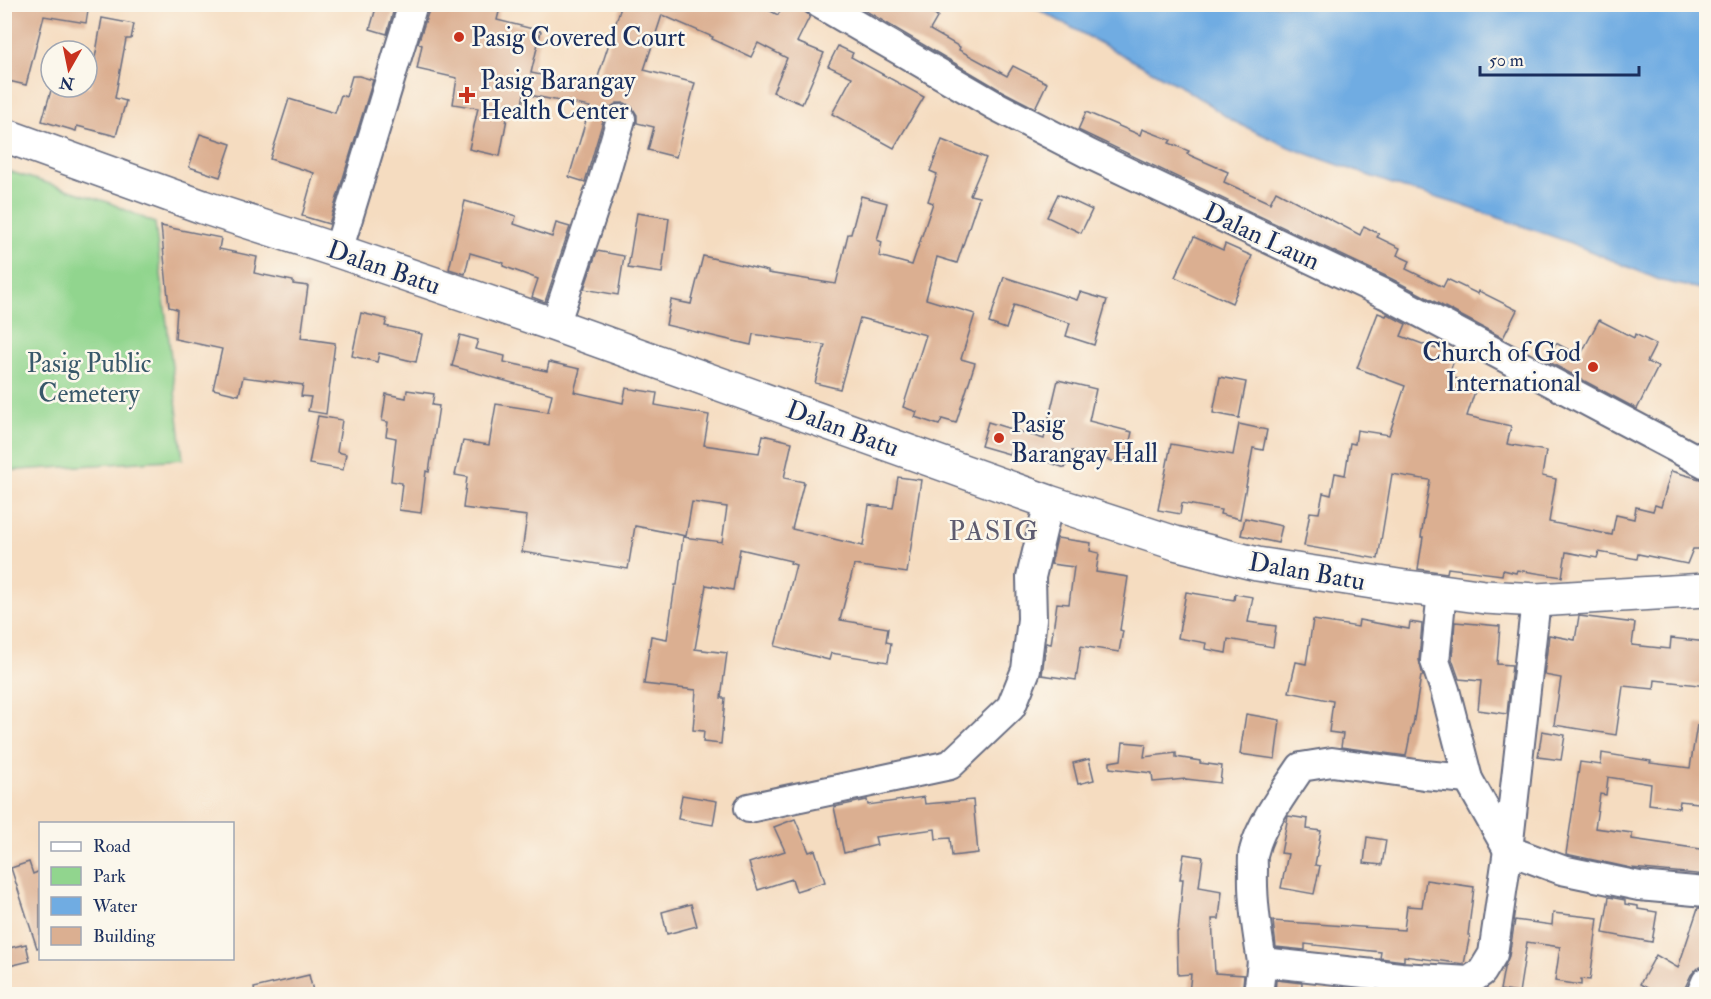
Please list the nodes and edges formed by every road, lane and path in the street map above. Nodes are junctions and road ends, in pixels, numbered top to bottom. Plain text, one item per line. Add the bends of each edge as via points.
1 (413, 4) edge
2 (820, 4) edge
3 (621, 119) dead end
4 (4, 135) edge
5 (338, 251) junction
6 (555, 325) junction
7 (1707, 464) edge
8 (1049, 502) junction
9 (1707, 590) edge
10 (1442, 591) junction
11 (1536, 600) junction
12 (1468, 779) junction
13 (748, 808) dead end
14 (1508, 850) junction
15 (1707, 892) edge
16 (1262, 962) junction
17 (1707, 982) edge
18 (1258, 994) edge
19 (1701, 994) edge

1 - 5 street
2 - 7 street, Dalan Laun via 994,105 1385,294
3 - 6 street
4 - 5 main road, Dalan Batu
5 - 6 main road, Dalan Batu
6 - 8 main road, Dalan Batu
8 - 10 main road, Dalan Batu via 1175,543 1257,564
8 - 13 street via 1031,577 1032,620 1026,670 1011,707 950,765
9 - 11 main road, Dalan Batu
10 - 11 main road, Dalan Batu
10 - 12 street via 1435,661
11 - 14 street
12 - 14 street
12 - 16 street via 1332,762 1301,767 1253,852 1254,916
14 - 15 street via 1562,870 1639,886
14 - 16 street via 1493,954 1482,972 1468,981
16 - 18 street
17 - 19 street

